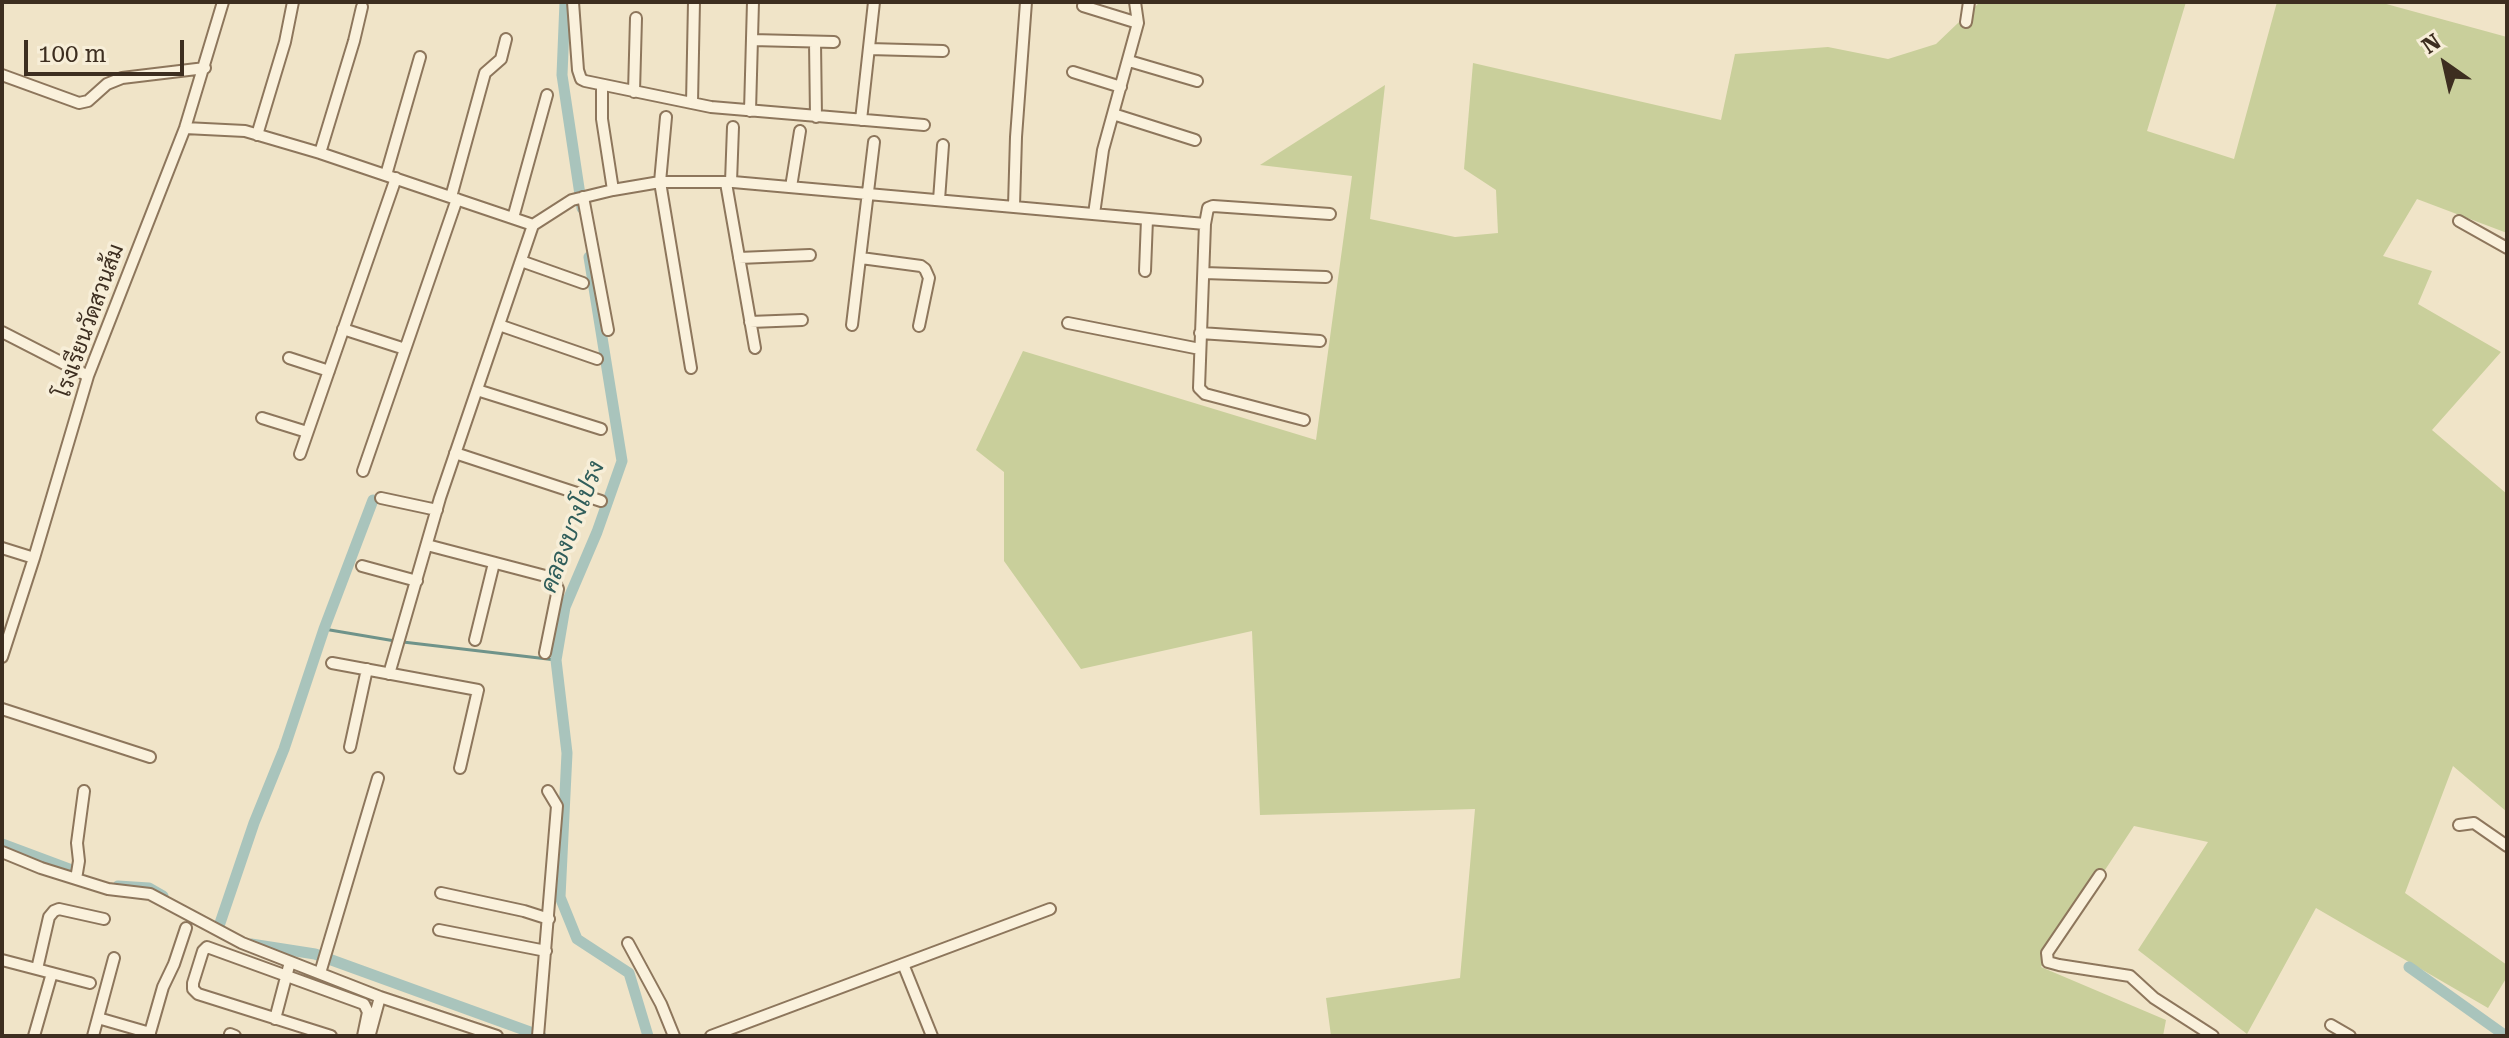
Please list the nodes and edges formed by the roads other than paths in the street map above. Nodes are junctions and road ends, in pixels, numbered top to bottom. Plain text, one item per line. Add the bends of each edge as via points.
1 (223, 2) edge
2 (293, 2) edge
3 (573, 2) edge
4 (694, 2) edge
5 (753, 2) edge
6 (874, 2) edge
7 (1026, 2) edge
8 (1135, 2) edge
9 (1969, 2) edge
10 (1083, 6) dead end
11 (362, 7) dead end
12 (636, 18) dead end
13 (1966, 22) dead end
14 (1138, 23) junction
15 (506, 39) dead end
16 (752, 40) junction
17 (815, 42) junction
18 (834, 42) dead end
19 (869, 49) junction
20 (943, 51) dead end
21 (420, 57) dead end
22 (1129, 61) junction
23 (205, 68) junction
24 (1073, 72) dead end
25 (2, 75) edge
26 (1197, 81) dead end
27 (602, 85) junction
28 (1121, 87) junction
29 (634, 92) junction
30 (547, 95) dead end
31 (692, 103) junction
32 (750, 111) junction
33 (1113, 114) junction
34 (666, 117) dead end
35 (816, 117) junction
36 (861, 120) junction
37 (924, 125) dead end
38 (733, 127) dead end
39 (185, 128) junction
40 (800, 131) dead end
41 (257, 135) junction
42 (1195, 140) dead end
43 (874, 142) dead end
44 (943, 145) dead end
45 (320, 153) junction
46 (391, 177) junction
47 (660, 182) junction
48 (729, 182) junction
49 (791, 187) junction
50 (613, 190) junction
51 (869, 194) junction
52 (454, 198) junction
53 (581, 198) junction
54 (939, 200) junction
55 (1014, 206) junction
56 (1094, 214) junction
57 (1330, 214) dead end
58 (513, 218) junction
59 (1147, 219) junction
60 (2459, 221) dead end
61 (1204, 224) junction
62 (533, 225) junction
63 (2507, 248) edge
64 (810, 255) dead end
65 (739, 258) junction
66 (861, 258) junction
67 (521, 261) junction
68 (1145, 271) dead end
69 (1204, 273) junction
70 (1326, 277) dead end
71 (583, 283) dead end
72 (802, 320) dead end
73 (750, 322) junction
74 (1068, 323) dead end
75 (499, 325) junction
76 (852, 325) dead end
77 (919, 326) dead end
78 (343, 329) junction
79 (608, 330) dead end
80 (2, 332) edge
81 (1200, 333) junction
82 (1320, 341) dead end
83 (755, 348) dead end
84 (405, 349) junction
85 (1200, 349) junction
86 (289, 358) dead end
87 (597, 359) dead end
88 (691, 368) dead end
89 (329, 371) junction
90 (88, 376) junction
91 (477, 390) junction
92 (262, 418) dead end
93 (1304, 420) dead end
94 (601, 429) dead end
95 (307, 432) junction
96 (455, 453) junction
97 (300, 454) dead end
98 (363, 471) dead end
99 (381, 498) dead end
100 (601, 501) dead end
101 (437, 510) junction
102 (427, 545) junction
103 (2, 548) edge
104 (34, 558) junction
105 (494, 563) junction
106 (362, 566) dead end
107 (417, 581) junction
108 (475, 640) dead end
109 (545, 653) dead end
110 (2, 657) edge
111 (332, 663) dead end
112 (367, 669) junction
113 (389, 674) junction
114 (2, 709) edge
115 (350, 747) dead end
116 (150, 757) dead end
117 (460, 768) dead end
118 (378, 778) dead end
119 (84, 791) dead end
120 (548, 791) dead end
121 (2459, 825) dead end
122 (2507, 846) edge
123 (2, 852) edge
124 (2100, 875) dead end
125 (76, 879) junction
126 (441, 893) dead end
127 (1050, 909) dead end
128 (104, 919) dead end
129 (549, 919) junction
130 (188, 921) junction
131 (439, 930) dead end
132 (628, 943) dead end
133 (546, 951) junction
134 (114, 958) dead end
135 (2, 960) edge
136 (290, 962) junction
137 (903, 964) junction
138 (322, 968) junction
139 (37, 969) junction
140 (52, 973) junction
141 (287, 978) junction
142 (90, 983) dead end
143 (380, 997) junction
144 (98, 1018) junction
145 (275, 1019) junction
146 (2331, 1025) dead end
147 (539, 1032) edge
148 (149, 1034) edge
149 (34, 1036) edge
150 (93, 1036) edge
151 (331, 1036) edge
152 (363, 1036) edge
153 (370, 1036) edge
154 (497, 1036) edge
155 (674, 1036) edge
156 (711, 1036) edge
157 (932, 1036) edge
158 (2213, 1036) edge
159 (2350, 1036) edge

1 - 23 street, โรงเรียนวัดสวนส้ม
2 - 41 street
3 - 27 street via 579,75
4 - 31 street
5 - 16 street
6 - 19 street
7 - 55 street
8 - 14 street
9 - 13 street
10 - 14 street
11 - 45 street
12 - 29 street
14 - 22 street
15 - 52 street via 501,59 485,73
16 - 17 street
16 - 32 street
17 - 18 street
17 - 35 street
19 - 20 street
19 - 36 street
21 - 46 street
22 - 26 street
22 - 28 street
23 - 25 street via 122,78 79,103
23 - 39 street, โรงเรียนวัดสวนส้ม
24 - 28 street
27 - 29 street
27 - 50 street
28 - 33 street
29 - 31 street
30 - 58 street
31 - 32 street
32 - 35 street
33 - 42 street
33 - 56 street
34 - 47 street
35 - 36 street
36 - 37 street
38 - 48 street
39 - 41 street
39 - 90 street, โรงเรียนวัดสวนส้ม
40 - 49 street
41 - 45 street
43 - 51 street
44 - 54 street
45 - 46 street
46 - 52 street
46 - 78 street
47 - 48 street
47 - 50 street
47 - 88 street
48 - 49 street
48 - 65 street
49 - 51 street
50 - 53 street
51 - 54 street
51 - 66 street
52 - 58 street
52 - 84 street
53 - 62 street via 560,205
53 - 79 street
54 - 55 street
55 - 56 street
56 - 59 street
57 - 61 street via 1213,206
58 - 62 street
59 - 61 street
59 - 68 street
60 - 63 street
61 - 69 street
62 - 67 street
64 - 65 street
65 - 73 street
66 - 76 street
66 - 77 street via 925,269 929,278
67 - 71 street
67 - 75 street
69 - 70 street
69 - 81 street
72 - 73 street
73 - 83 street
74 - 85 street
75 - 87 street
75 - 91 street
78 - 84 street
78 - 89 street
80 - 90 street
81 - 82 street
81 - 85 street
84 - 98 street
85 - 93 street via 1201,392
86 - 89 street
89 - 95 street
90 - 104 street, โรงเรียนวัดสวนส้ม
91 - 94 street
91 - 96 street
92 - 95 street
95 - 97 street
96 - 100 street
96 - 101 street
99 - 101 street
101 - 102 street
102 - 105 street
102 - 107 street
103 - 104 street
104 - 110 street, โรงเรียนวัดสวนส้ม
105 - 108 street
105 - 109 street via 555,581 558,589
106 - 107 street
107 - 113 street
111 - 112 street
112 - 113 street
112 - 115 street
113 - 117 street via 478,690
114 - 116 street
118 - 138 street
119 - 125 street
120 - 129 street via 557,806
121 - 122 street via 2474,823
123 - 125 street
124 - 158 street via 2047,953 2048,962 2130,976
125 - 130 street via 150,894
126 - 129 street
127 - 137 street
128 - 139 street via 54,911
129 - 133 street
130 - 136 street
130 - 148 street
131 - 133 street
132 - 155 street
133 - 147 street
134 - 144 street
135 - 139 street
136 - 138 street
136 - 141 street
137 - 156 street
137 - 157 street
138 - 143 street
139 - 140 street
140 - 142 street
140 - 149 street
141 - 145 street
141 - 145 street via 207,947 193,983 198,994
141 - 152 street via 364,1004 368,1012
143 - 153 street
143 - 154 street
144 - 148 street
144 - 150 street
145 - 151 street
146 - 159 street

